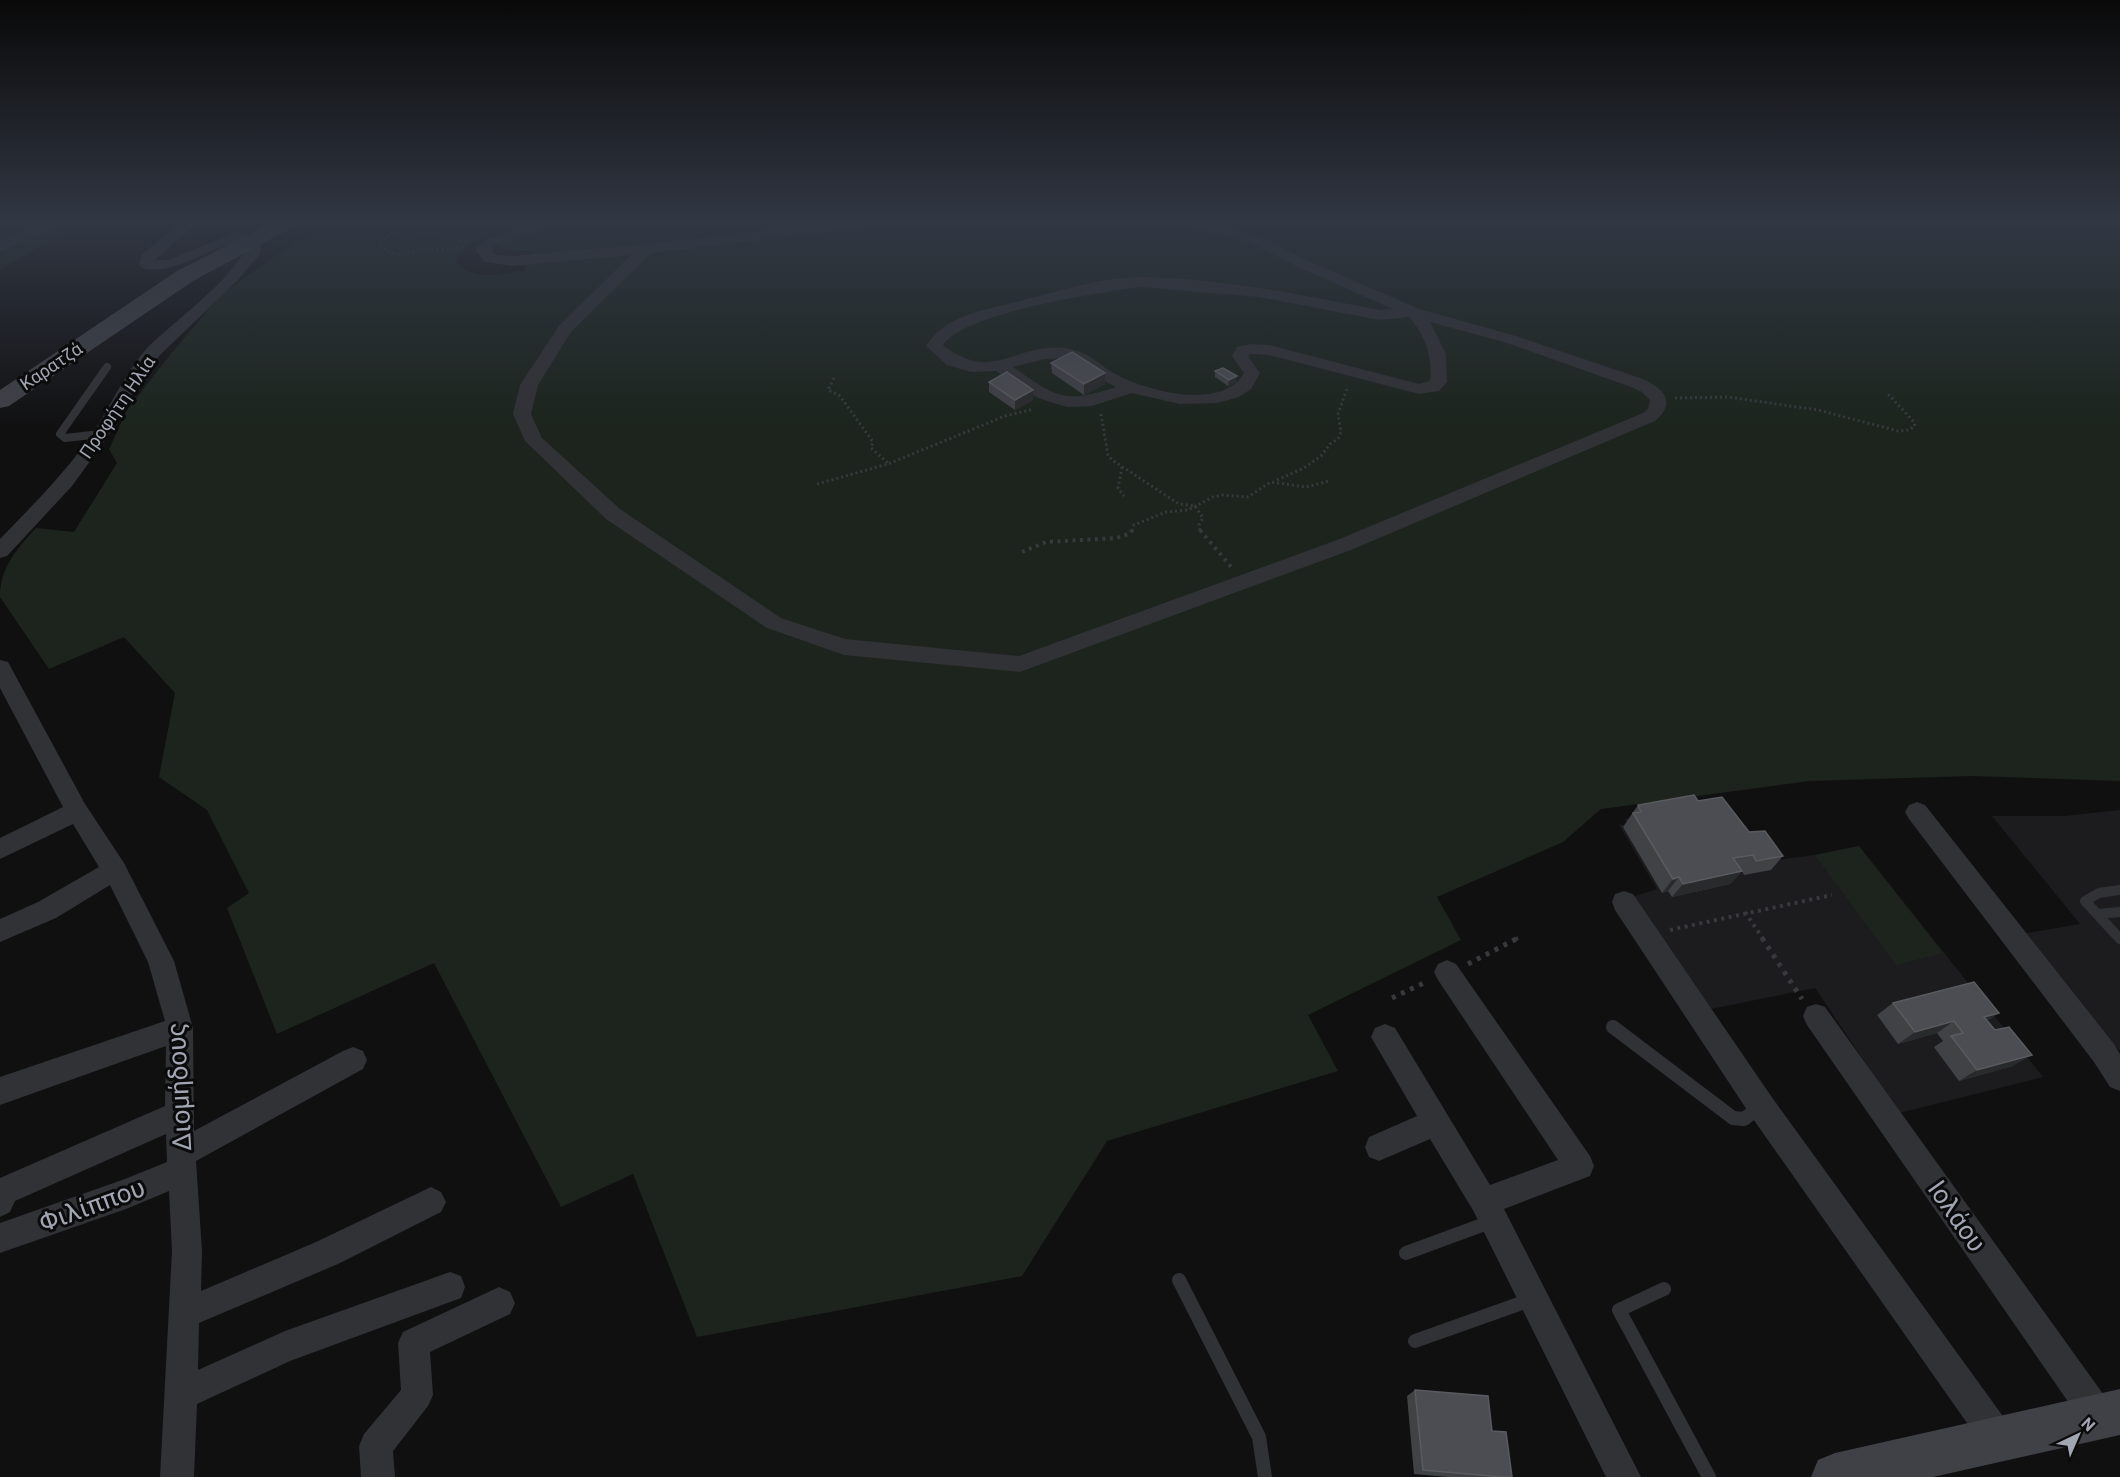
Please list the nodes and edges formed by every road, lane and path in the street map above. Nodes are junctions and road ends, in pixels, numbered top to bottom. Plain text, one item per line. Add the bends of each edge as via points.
1 (163, 291) edge
2 (218, 291) edge
3 (604, 291) edge
4 (1086, 291) edge
5 (1246, 291) edge
6 (1365, 291) edge
7 (1413, 312) junction
8 (107, 367) dead end
9 (1002, 367) junction
10 (1353, 372) junction
11 (834, 378) dead end
12 (1133, 388) junction
13 (1888, 394) dead end
14 (1659, 399) junction
15 (1054, 400) junction
16 (1093, 400) junction
17 (0, 401) edge
18 (101, 434) junction
19 (888, 464) junction
20 (1122, 467) junction
21 (1277, 481) junction
22 (1329, 481) dead end
23 (817, 484) dead end
24 (1124, 496) dead end
25 (1195, 506) junction
26 (0, 551) edge
27 (1022, 552) dead end
28 (1245, 583) junction
29 (0, 668) edge
30 (77, 811) junction
31 (1917, 812) dead end
32 (0, 849) edge
33 (115, 870) junction
34 (2120, 890) edge
35 (1832, 894) dead end
36 (1624, 902) dead end
37 (1745, 912) junction
38 (2120, 912) edge
39 (2097, 914) junction
40 (0, 931) edge
41 (1646, 936) junction
42 (1518, 938) dead end
43 (2120, 939) edge
44 (1447, 972) junction
45 (1797, 992) dead end
46 (1392, 998) dead end
47 (1816, 1016) dead end
48 (180, 1028) junction
49 (1613, 1028) dead end
50 (1385, 1037) dead end
51 (2112, 1054) edge
52 (353, 1060) dead end
53 (2120, 1078) edge
54 (0, 1091) edge
55 (1761, 1106) junction
56 (179, 1114) junction
57 (1436, 1122) junction
58 (1379, 1147) dead end
59 (182, 1162) junction
60 (0, 1202) edge
61 (431, 1202) dead end
62 (1489, 1212) junction
63 (0, 1238) edge
64 (1406, 1253) dead end
65 (1179, 1280) dead end
66 (450, 1287) dead end
67 (1664, 1289) dead end
68 (1534, 1299) junction
69 (499, 1303) dead end
70 (186, 1313) junction
71 (1415, 1341) dead end
72 (182, 1394) junction
73 (2110, 1415) edge
74 (1998, 1438) junction
75 (1933, 1466) edge
76 (177, 1477) edge
77 (378, 1477) edge
78 (1265, 1477) edge
79 (1624, 1477) edge
80 (1709, 1477) edge
81 (1835, 1477) edge

1 - 17 street, Καρατζά
2 - 18 street, Προφήτη Ηλία via 154,351
3 - 28 street via 565,329 530,386 522,414 534,441 613,514 774,623 844,647 1020,664
4 - 9 street via 973,318 941,335 934,346 944,357 969,367
5 - 7 street via 1380,315
6 - 7 street
7 - 10 street via 1426,327 1436,351 1440,376 1433,387 1419,389
7 - 14 street via 1510,339 1637,383
8 - 18 lane via 60,434 65,438
9 - 12 street via 1026,356 1055,352 1085,359
9 - 15 street
10 - 12 street via 1251,349 1240,356 1252,373 1247,386 1227,396 1181,399
10 - 21 path via 1338,414 1338,439 1304,468
11 - 19 path via 828,390 840,396 873,442 871,448
12 - 16 street
13 - 14 path via 1915,426 1898,430 1818,410 1728,397
14 - 28 street via 1655,413 1648,417
15 - 16 street via 1074,404
15 - 19 path
16 - 20 path via 1101,411 1108,455
18 - 26 street, Προφήτη Ηλία via 65,482
19 - 23 path
20 - 24 path via 1118,488
20 - 25 path via 1179,504
21 - 22 path via 1306,487
21 - 25 path via 1248,497 1222,495
25 - 27 path via 1134,525 1131,533 1117,538 1046,542
25 - 28 path via 1203,518 1200,532
29 - 30 street, Διομήδους
30 - 32 street
30 - 33 street, Διομήδους
31 - 51 street
33 - 40 street via 47,910
33 - 48 street, Διομήδους via 161,961
34 - 39 lane via 2100,893 2085,901
35 - 37 path
36 - 41 street
37 - 41 path
37 - 45 path
38 - 39 lane
39 - 43 lane
41 - 55 street
42 - 44 path
44 - 46 path
44 - 62 street via 1580,1166
47 - 73 street, Ιολάου
48 - 54 street
48 - 56 street, Διομήδους
49 - 55 lane via 1733,1118 1744,1119
50 - 57 street
51 - 53 street
52 - 59 street, Φιλίππου
55 - 74 street
56 - 59 street, Διομήδους
56 - 60 street via 2,1191
57 - 58 street
57 - 62 street
59 - 63 street, Φιλίππου via 126,1194
59 - 70 street, Διομήδους
61 - 70 street via 327,1253
62 - 64 lane
62 - 68 street
65 - 78 lane via 1259,1437
66 - 72 street via 285,1347
67 - 80 lane via 1619,1310
68 - 71 lane
68 - 79 street
69 - 77 street via 414,1343 417,1395 376,1446
70 - 72 street, Διομήδους
72 - 76 street, Διομήδους
73 - 74 street
74 - 75 street
75 - 81 street

